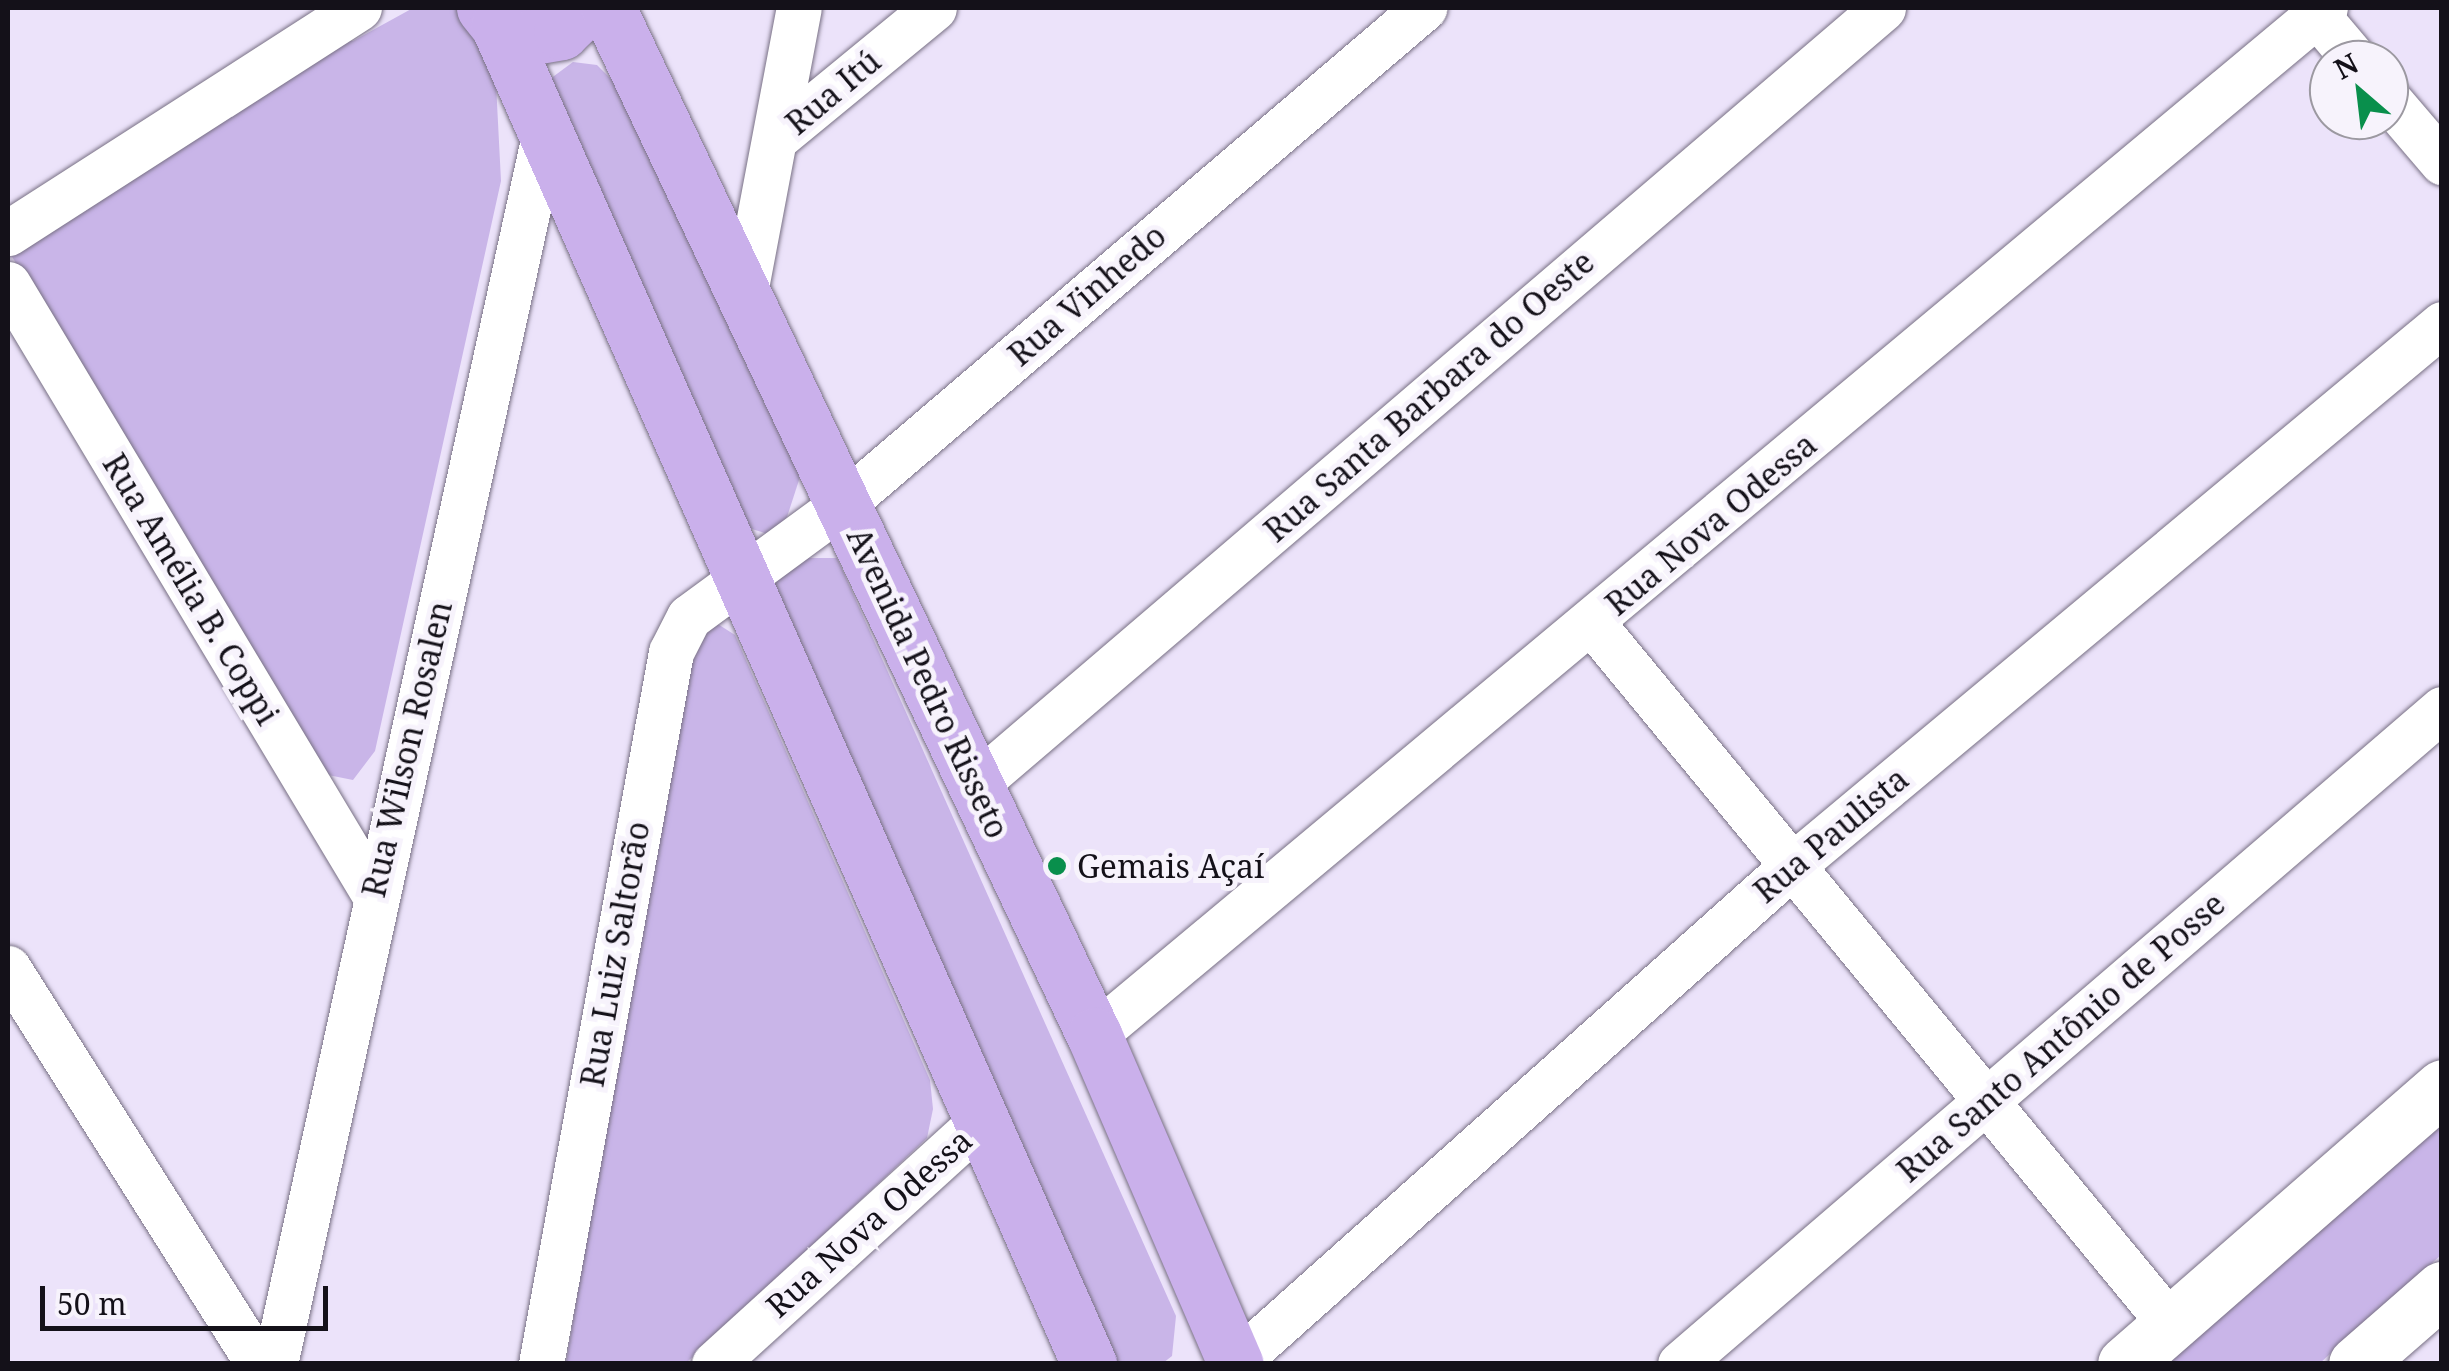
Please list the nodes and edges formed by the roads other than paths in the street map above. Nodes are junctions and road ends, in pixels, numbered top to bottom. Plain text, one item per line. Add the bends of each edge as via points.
1 (359, 8) edge
2 (586, 8) edge
3 (608, 8) edge
4 (800, 8) edge
5 (934, 8) edge
6 (1424, 8) edge
7 (1883, 8) edge
8 (2318, 10) edge
9 (491, 16) edge
10 (2340, 40) edge
11 (2409, 123) edge
12 (544, 135) junction
13 (778, 138) junction
14 (2442, 162) edge
15 (8, 233) edge
16 (8, 284) edge
17 (744, 298) junction
18 (2442, 324) edge
19 (844, 503) junction
20 (743, 573) junction
21 (1592, 624) junction
22 (2442, 709) edge
23 (976, 785) junction
24 (1793, 865) junction
25 (374, 894) junction
26 (8, 968) edge
27 (1094, 1035) junction
28 (2442, 1088) edge
29 (1986, 1102) junction
30 (980, 1122) junction
31 (2442, 1289) edge
32 (2170, 1324) junction
33 (1235, 1363) edge
34 (258, 1364) edge
35 (275, 1364) edge
36 (541, 1364) edge
37 (714, 1364) edge
38 (1089, 1364) edge
39 (1680, 1364) edge
40 (2125, 1364) edge
41 (2356, 1364) edge

1 - 15 street
2 - 9 main road via 574,23 545,38
3 - 17 main road, Avenida Pedro Risseto
4 - 13 street
5 - 13 street, Rua Itú
6 - 19 street, Rua Vinhedo
7 - 23 street, Rua Santa Barbara do Oeste
8 - 10 street
8 - 21 street, Rua Nova Odessa
9 - 12 main road
11 - 14 street
12 - 20 main road
12 - 25 street, Rua Wilson Rosalen
13 - 17 street
16 - 25 street, Rua Amélia B. Coppi
17 - 19 main road, Avenida Pedro Risseto
18 - 24 street, Rua Paulista
19 - 20 street, Rua Vinhedo
19 - 23 main road, Avenida Pedro Risseto
20 - 30 main road
20 - 36 street, Rua Luiz Saltorão via 689,618 671,652
21 - 24 street
21 - 27 street, Rua Nova Odessa
22 - 29 street, Rua Santo Antônio de Posse
23 - 27 main road, Avenida Pedro Risseto
24 - 29 street
24 - 33 street, Rua Paulista
25 - 35 street, Rua Wilson Rosalen
26 - 34 street
27 - 33 main road, Avenida Pedro Risseto
28 - 32 street
29 - 32 street
29 - 39 street, Rua Santo Antônio de Posse
30 - 37 street, Rua Nova Odessa
30 - 38 main road
31 - 41 street
32 - 40 street

